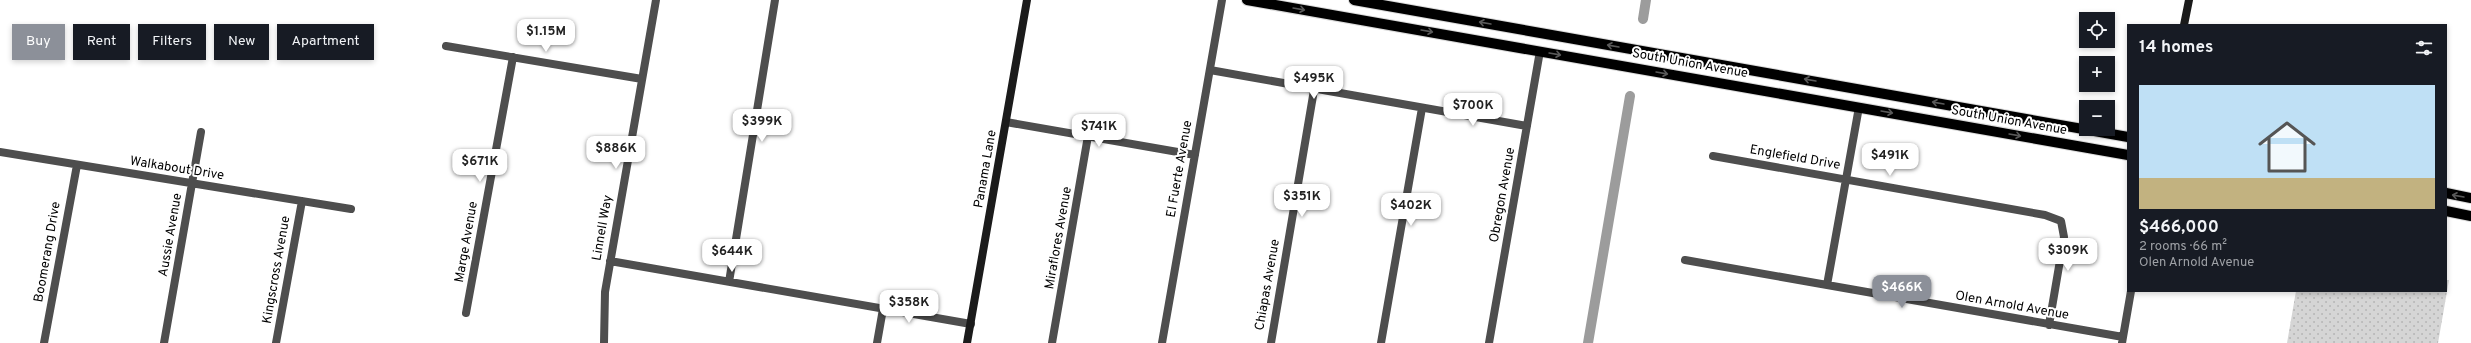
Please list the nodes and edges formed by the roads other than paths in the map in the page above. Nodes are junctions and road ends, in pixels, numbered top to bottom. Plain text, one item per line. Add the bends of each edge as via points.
1 (656, 0) edge
2 (775, 0) edge
3 (1027, 0) edge
4 (1222, 0) edge
5 (1247, 0) edge
6 (1354, 0) edge
7 (2189, 0) edge
8 (2184, 24) edge
9 (446, 46) dead end
10 (1540, 51) junction
11 (514, 57) junction
12 (1210, 70) junction
13 (642, 79) junction
14 (1314, 90) junction
15 (1859, 107) junction
16 (1422, 108) junction
17 (1006, 122) junction
18 (1527, 126) junction
19 (201, 132) dead end
20 (1088, 136) junction
21 (2127, 137) edge
22 (0, 152) edge
23 (1195, 155) junction
24 (2127, 155) edge
25 (1713, 156) dead end
26 (77, 166) junction
27 (1846, 180) junction
28 (192, 184) junction
29 (2447, 193) edge
30 (2471, 198) edge
31 (302, 201) junction
32 (351, 209) dead end
33 (2447, 211) edge
34 (2471, 216) edge
35 (1685, 260) dead end
36 (610, 261) junction
37 (729, 282) junction
38 (1828, 285) junction
39 (2131, 292) edge
40 (883, 309) junction
41 (466, 313) dead end
42 (971, 324) junction
43 (2049, 325) junction
44 (2122, 340) edge
45 (44, 343) edge
46 (164, 343) edge
47 (276, 343) edge
48 (604, 343) edge
49 (877, 343) edge
50 (968, 343) edge
51 (1052, 343) edge
52 (1162, 343) edge
53 (1271, 343) edge
54 (1381, 343) edge
55 (1489, 343) edge

1 - 13 street, Linnell Way
2 - 37 street
3 - 17 main road, Panama Lane
4 - 12 street, El Fuerte Avenue
5 -> 10 main road, South Union Avenue
21 -> 6 main road, South Union Avenue
7 - 8 main road
9 - 11 street
10 -> 15 main road, South Union Avenue
10 - 18 street, Obregon Avenue
11 - 13 street
11 - 41 street, Marge Avenue
12 - 14 street
12 - 23 street, El Fuerte Avenue
13 - 36 street, Linnell Way
14 - 16 street
14 - 53 street, Chiapas Avenue
15 -> 24 main road, South Union Avenue
15 - 27 street
16 - 18 street
16 - 54 street
17 - 20 street
17 - 42 main road, Panama Lane
18 - 55 street, Obregon Avenue
19 - 28 street, Aussie Avenue
20 - 23 street
20 - 51 street, Miraflores Avenue
22 - 26 street, Walkabout Drive
23 - 52 street, El Fuerte Avenue
25 - 27 street, Englefield Drive
26 - 28 street, Walkabout Drive
26 - 45 street, Boomerang Drive
27 - 38 street
27 - 43 street, Englefield Drive via 2045,215 2060,221 2064,237
28 - 31 street, Walkabout Drive
28 - 46 street, Aussie Avenue
30 -> 29 main road
31 - 32 street, Walkabout Drive
31 - 47 street, Kingscross Avenue
33 - 34 main road
35 - 38 street, Olen Arnold Avenue
36 - 37 street
36 - 48 street, Linnell Way via 605,292
37 - 40 street
38 - 43 street, Olen Arnold Avenue
39 - 44 street
40 - 42 street
40 - 49 street
42 - 50 main road, Panama Lane
43 - 44 street, Olen Arnold Avenue

